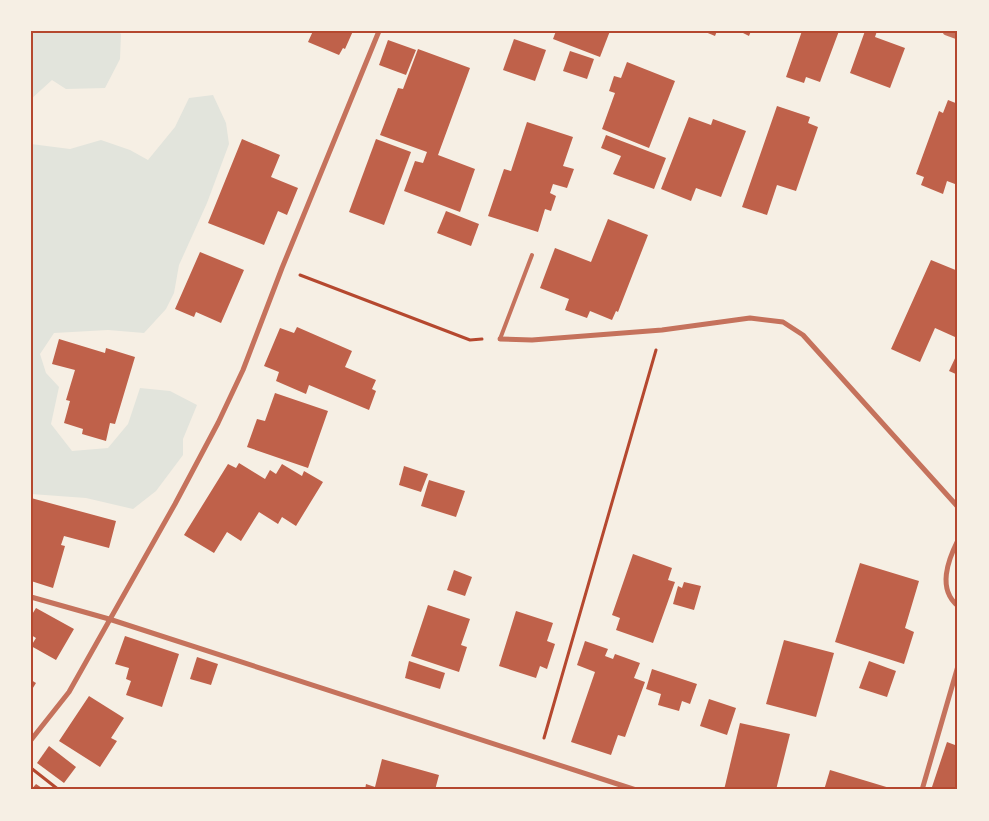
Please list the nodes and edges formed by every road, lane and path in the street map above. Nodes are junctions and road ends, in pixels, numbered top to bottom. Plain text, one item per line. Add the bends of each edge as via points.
1 (379, 31) edge
2 (947, 31) edge
3 (958, 36) edge
4 (532, 255) dead end
5 (282, 268) junction
6 (662, 330) junction
7 (500, 339) junction
8 (958, 507) edge
9 (958, 540) edge
10 (31, 596) edge
11 (958, 606) edge
12 (109, 619) junction
13 (958, 666) edge
14 (31, 740) edge
15 (538, 758) junction
16 (31, 768) edge
17 (59, 790) edge
18 (636, 790) edge
19 (922, 790) edge

1 - 5 street
2 - 3 street
4 - 7 lane
5 - 7 path via 470,340
5 - 12 street via 243,370 218,423
6 - 7 street via 532,340
6 - 8 street via 750,318 783,322 803,335
6 - 15 path
9 - 11 street via 949,558 945,586
10 - 12 street
12 - 14 street via 69,692
12 - 15 street
13 - 19 street
15 - 18 street
16 - 17 path

